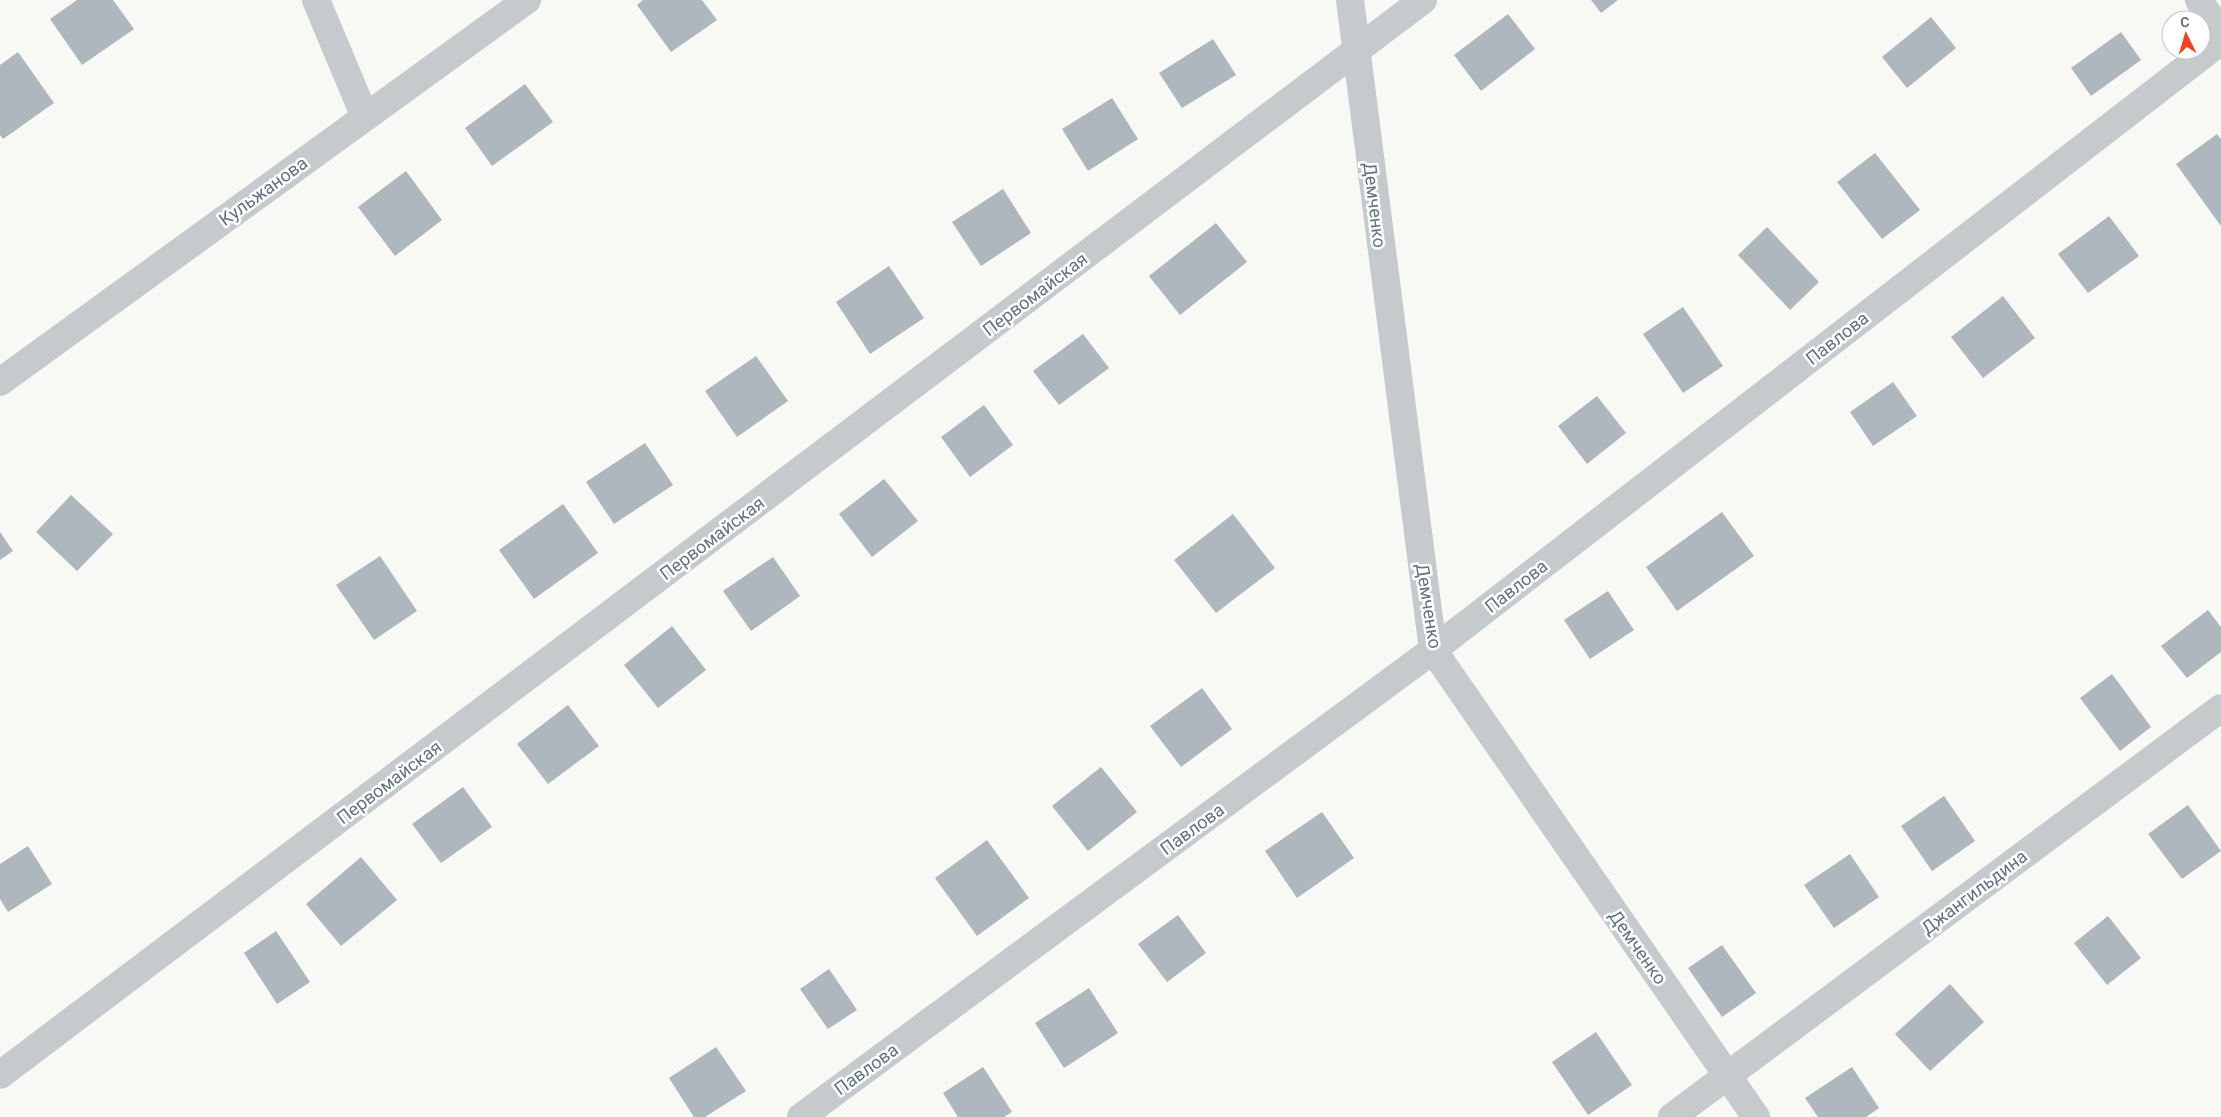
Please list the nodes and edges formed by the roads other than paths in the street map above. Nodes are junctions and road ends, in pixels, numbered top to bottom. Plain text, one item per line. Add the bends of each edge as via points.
1 (316, 0) edge
2 (527, 0) edge
3 (1350, 0) edge
4 (1424, 0) edge
5 (2199, 0) edge
6 (2221, 33) edge
7 (2221, 41) edge
8 (1355, 52) junction
9 (365, 117) junction
10 (0, 382) edge
11 (1433, 650) junction
12 (2221, 708) edge
13 (0, 1075) edge
14 (1727, 1076) junction
15 (801, 1117) edge
16 (1672, 1117) edge
17 (1756, 1117) edge

1 - 9 street
2 - 9 street, Кульжанова
3 - 8 street, Демченко
4 - 8 street, Первомайская
5 - 6 street
7 - 11 street, Павлова
8 - 11 street, Демченко
8 - 13 street, Первомайская
9 - 10 street, Кульжанова
11 - 14 street, Демченко
11 - 15 street, Павлова
12 - 14 street, Джангильдина
14 - 16 street, Джангильдина
14 - 17 street, Демченко

